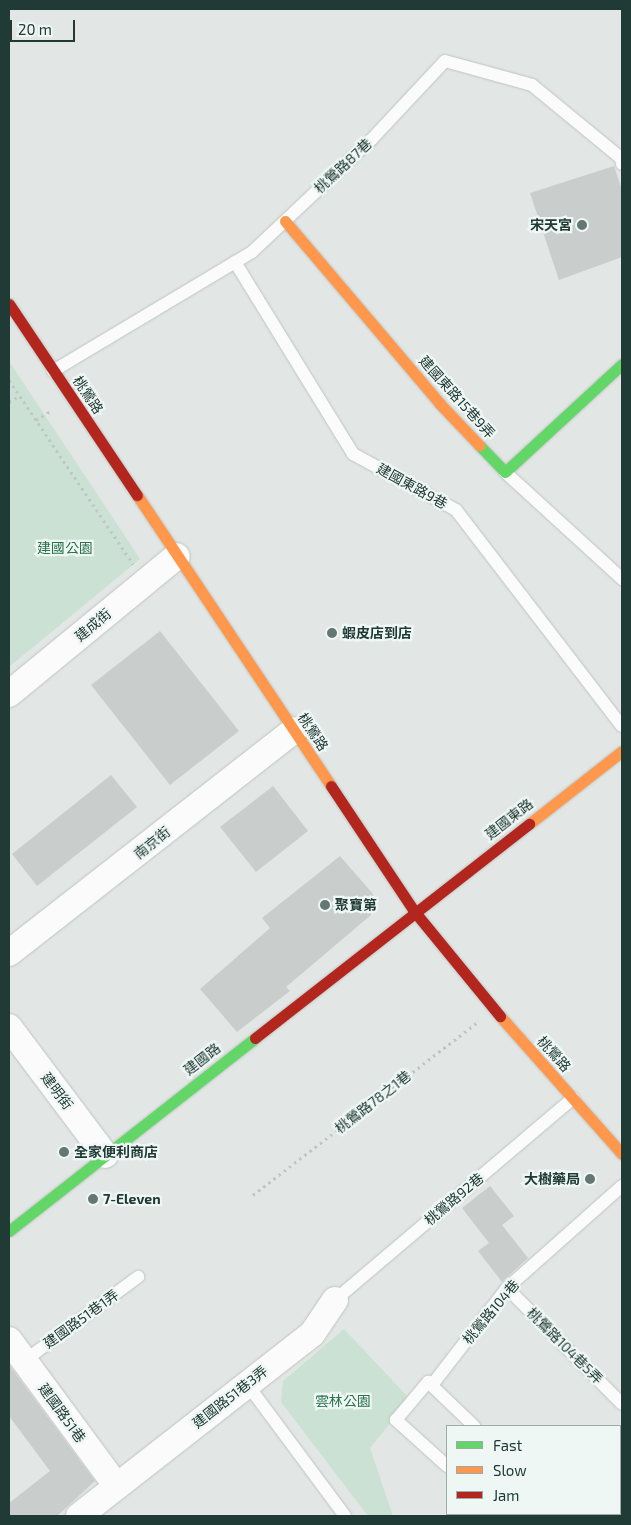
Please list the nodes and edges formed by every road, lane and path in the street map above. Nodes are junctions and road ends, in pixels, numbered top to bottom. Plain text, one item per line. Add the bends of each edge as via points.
1 (622, 164) edge
2 (285, 220) junction
3 (235, 262) junction
4 (9, 304) edge
5 (622, 364) edge
6 (54, 371) junction
7 (9, 380) edge
8 (19, 396) junction
9 (9, 402) edge
10 (505, 472) junction
11 (177, 556) junction
12 (136, 568) dead end
13 (622, 579) edge
14 (9, 694) edge
15 (622, 726) edge
16 (294, 730) junction
17 (622, 751) edge
18 (414, 911) junction
19 (9, 953) edge
20 (494, 1009) junction
21 (9, 1027) edge
22 (573, 1098) junction
23 (622, 1154) edge
24 (105, 1155) junction
25 (622, 1186) edge
26 (252, 1195) dead end
27 (9, 1231) edge
28 (138, 1277) dead end
29 (507, 1288) junction
30 (336, 1300) joint
31 (16, 1350) edge
32 (247, 1384) junction
33 (432, 1385) junction
34 (622, 1404) edge
35 (473, 1425) edge
36 (446, 1465) edge
37 (116, 1486) junction
38 (79, 1516) edge
39 (345, 1516) edge

1 - 2 lane, 桃鶯路87巷 via 620,158 532,85 445,61 371,140
2 - 3 lane, 桃鶯路87巷 via 252,252
2 - 10 street, 建國東路15巷9弄 via 440,404
3 - 6 lane, 桃鶯路87巷
3 - 15 lane, 建國東路9巷 via 354,454 456,510
4 - 6 street, 桃鶯路
5 - 10 street
6 - 11 street, 桃鶯路
7 - 8 path
8 - 9 path
8 - 12 path
10 - 13 lane
11 - 14 street, 建成街
11 - 16 street, 桃鶯路
16 - 18 street, 桃鶯路
16 - 19 street, 南京街
17 - 18 street, 建國東路
18 - 20 street, 桃鶯路
18 - 24 street, 建國路
20 - 22 street, 桃鶯路
20 - 26 path, 桃鶯路78之1巷
21 - 24 street, 建明街
22 - 23 street, 桃鶯路
22 - 30 lane, 桃鶯路92巷
24 - 27 street, 建國路
25 - 29 lane, 桃鶯路104巷
28 - 31 lane, 建國路51巷1弄
29 - 33 lane, 桃鶯路104巷
29 - 34 lane, 桃鶯路104巷5弄
30 - 32 street, 建國路51巷3弄 via 312,1334
31 - 37 street, 建國路51巷
32 - 37 street, 建國路51巷3弄
32 - 39 lane
33 - 35 lane
33 - 36 lane, 桃鶯路104巷 via 428,1382 396,1420
37 - 38 street, 建國路51巷3弄

